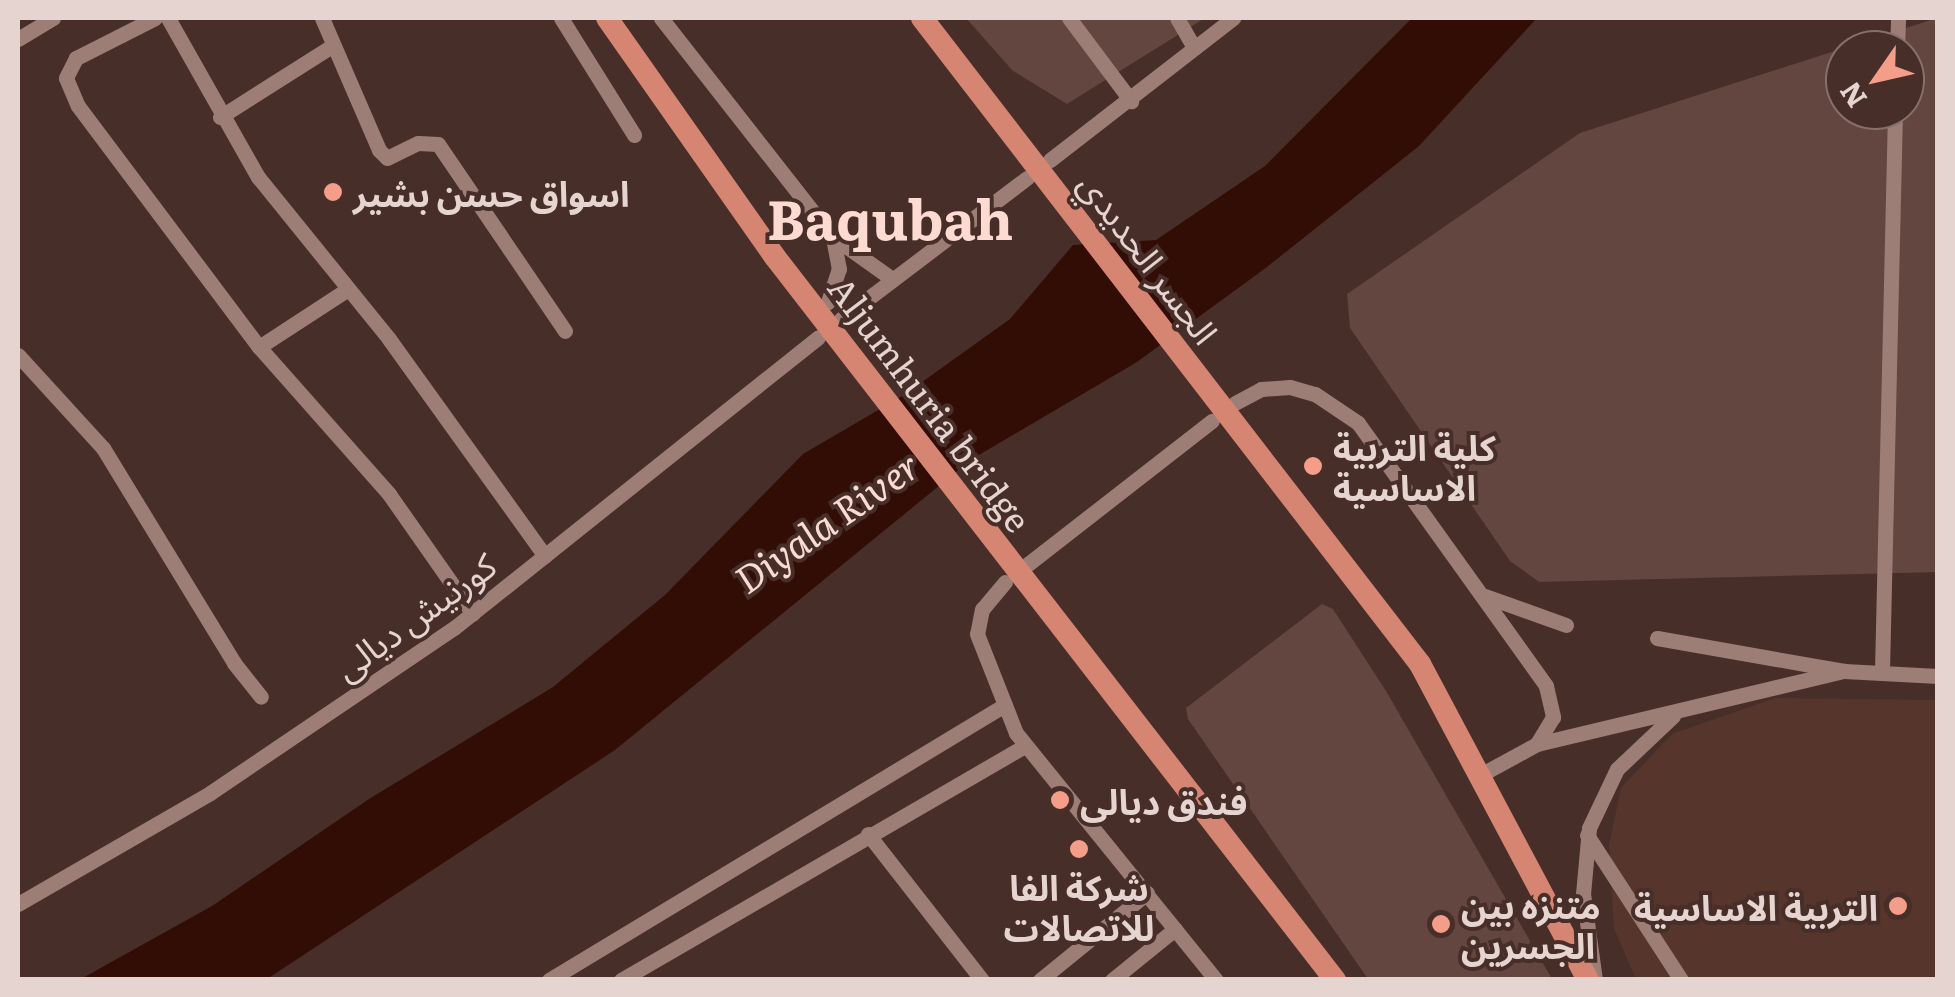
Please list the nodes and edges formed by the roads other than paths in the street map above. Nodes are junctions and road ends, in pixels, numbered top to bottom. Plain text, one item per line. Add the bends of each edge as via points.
1 (53, 18) edge
2 (155, 18) edge
3 (168, 18) edge
4 (322, 18) edge
5 (561, 18) edge
6 (607, 18) edge
7 (661, 18) edge
8 (922, 18) edge
9 (1068, 18) edge
10 (1177, 18) edge
11 (1233, 18) edge
12 (18, 39) edge
13 (332, 46) junction
14 (1194, 47) junction
15 (1131, 101) junction
16 (220, 117) junction
17 (1895, 130) edge
18 (634, 135) dead end
19 (1050, 160) dead end
20 (1027, 178) dead end
21 (832, 237) junction
22 (891, 278) junction
23 (348, 289) junction
24 (828, 302) dead end
25 (841, 319) dead end
26 (566, 331) dead end
27 (816, 334) dead end
28 (259, 347) junction
29 (18, 354) edge
30 (1234, 403) dead end
31 (1212, 421) dead end
32 (545, 556) junction
33 (1028, 564) dead end
34 (1005, 582) dead end
35 (1485, 596) junction
36 (473, 614) junction
37 (1566, 625) dead end
38 (1657, 638) dead end
39 (1844, 671) junction
40 (1882, 672) junction
41 (1938, 676) edge
42 (261, 697) dead end
43 (1003, 706) junction
44 (1682, 710) junction
45 (1537, 744) junction
46 (1024, 746) junction
47 (1482, 774) junction
48 (868, 834) junction
49 (1588, 835) junction
50 (1147, 893) junction
51 (18, 904) edge
52 (1175, 929) junction
53 (549, 980) edge
54 (621, 980) edge
55 (982, 980) edge
56 (1040, 980) edge
57 (1112, 980) edge
58 (1216, 980) edge
59 (1335, 980) edge
60 (1592, 980) edge
61 (1680, 980) edge

1 - 12 street
2 - 28 street via 76,58 66,78 78,106
3 - 16 street
4 - 13 street
5 - 18 street
6 - 59 main road, Aljumhuria bridge via 775,256
7 - 21 street
8 - 47 main road, الجسر الحديدي via 1420,664
9 - 15 street
10 - 14 street
11 - 14 street
13 - 16 street
13 - 26 street via 379,150 387,158 418,143 438,144
14 - 15 street
15 - 19 street
16 - 23 street via 258,177
17 - 40 street
20 - 22 street
21 - 22 street
21 - 24 street via 839,269
22 - 25 street
23 - 28 street
23 - 32 street
27 - 32 street, كورنيش ديالى
28 - 36 street via 389,494
29 - 42 street via 103,448
30 - 35 street via 1261,389 1290,386 1338,406
31 - 33 street
32 - 36 street, كورنيش ديالى
34 - 43 street via 982,609 976,634
35 - 37 street
35 - 45 street via 1546,686 1553,717
36 - 51 street, كورنيش ديالى via 210,793
38 - 39 street
39 - 40 street
39 - 44 street
40 - 41 street
43 - 46 street
43 - 53 street
44 - 45 street
44 - 49 street via 1617,768
45 - 47 street
46 - 48 street
46 - 50 street
47 - 60 main road, الجسر الحديدي
48 - 54 street
48 - 55 street
49 - 60 street via 1583,894
49 - 61 street
50 - 52 street
50 - 56 street
52 - 57 street
52 - 58 street

